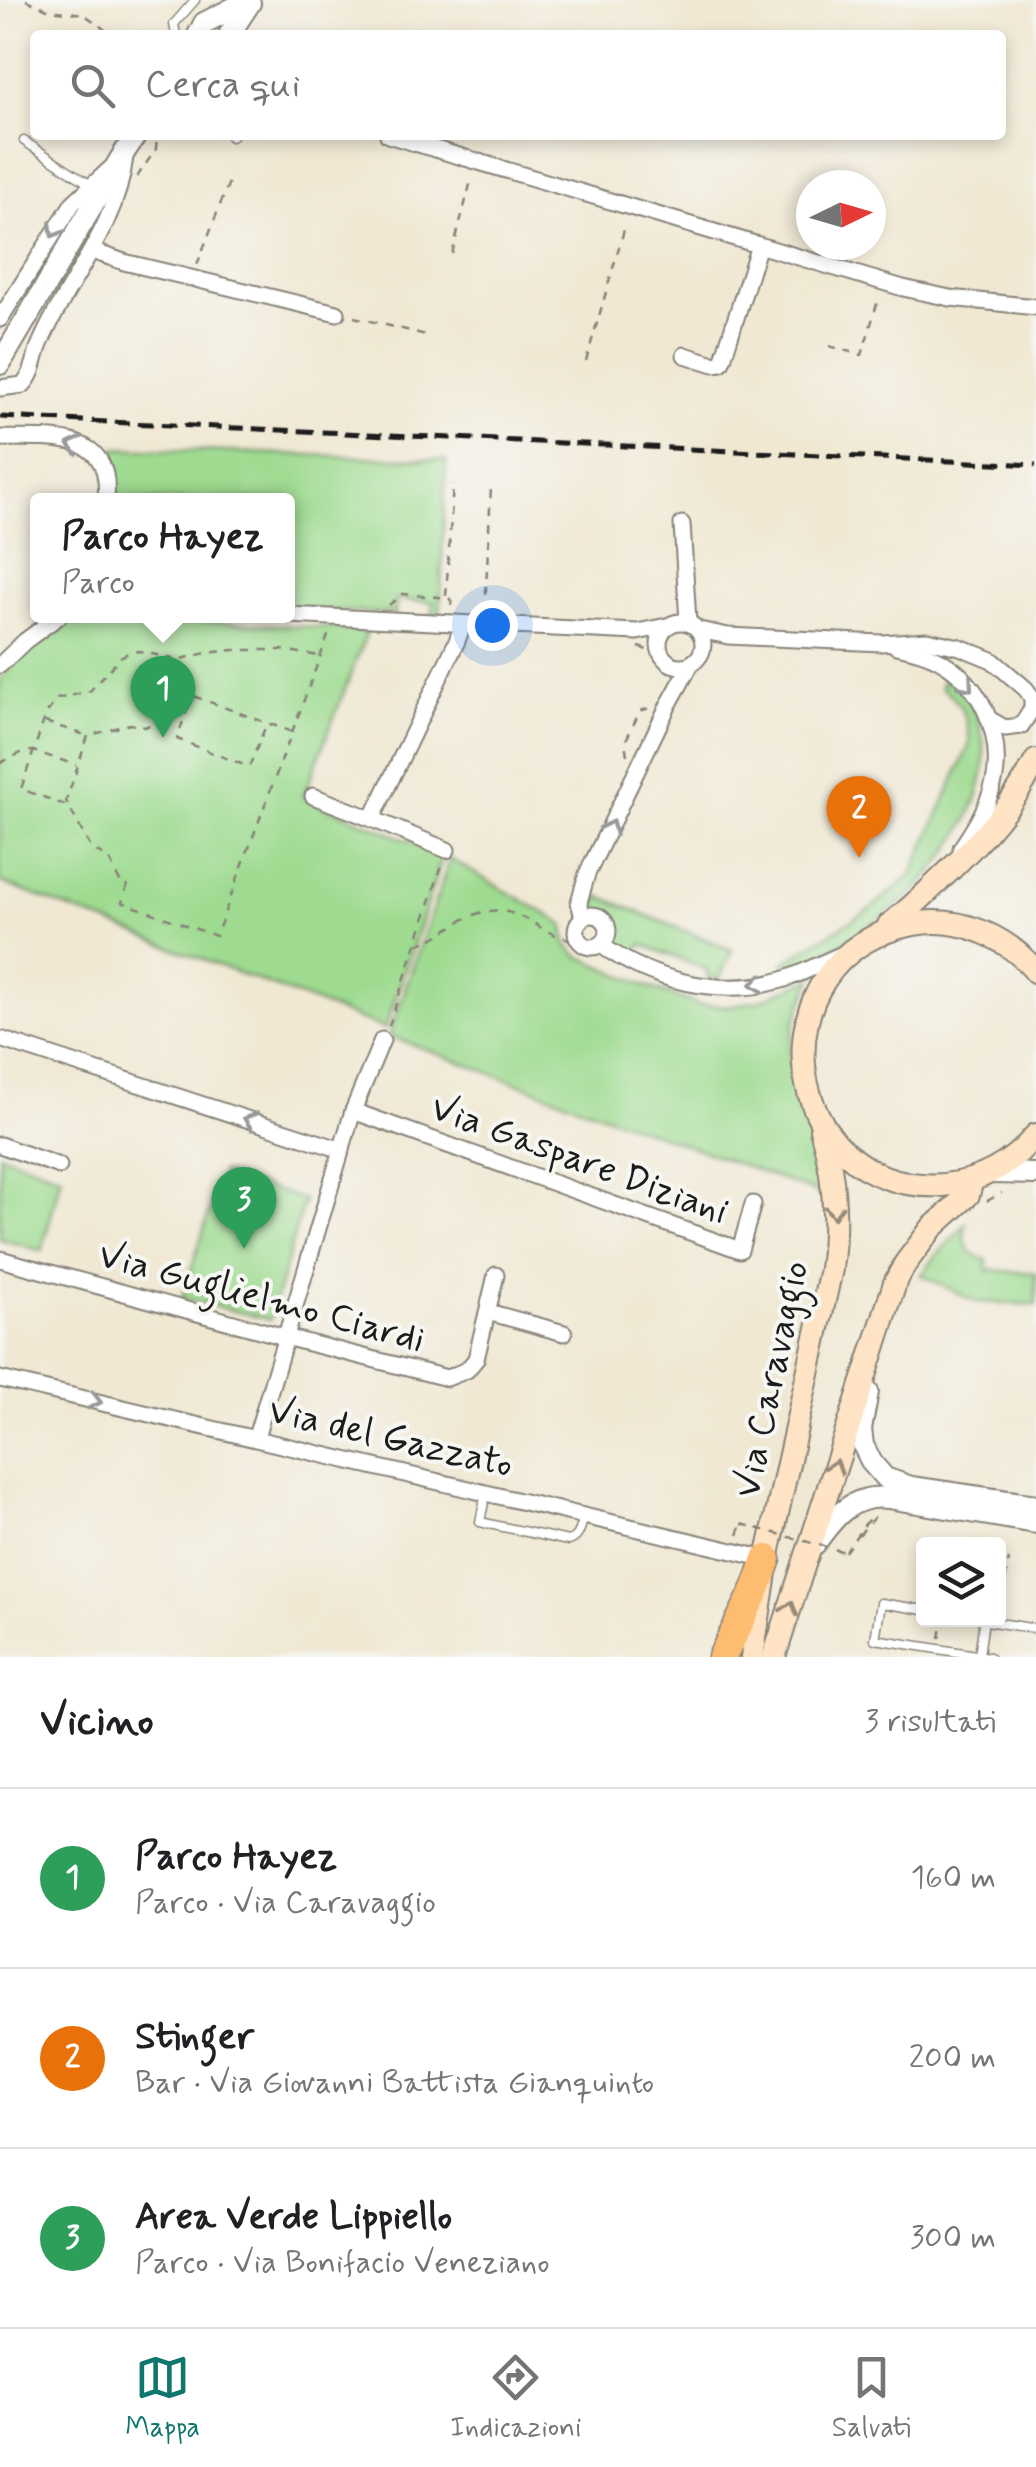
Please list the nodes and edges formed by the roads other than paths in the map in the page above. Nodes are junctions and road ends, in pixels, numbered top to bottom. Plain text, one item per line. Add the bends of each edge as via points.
1 (195, 0) edge
2 (250, 0) edge
3 (203, 28) edge
4 (175, 30) edge
5 (227, 30) edge
6 (232, 30) edge
7 (405, 140) edge
8 (24, 141) dead end
9 (127, 148) edge
10 (91, 184) junction
11 (759, 245) junction
12 (92, 251) junction
13 (1036, 307) edge
14 (337, 313) road end
15 (0, 320) edge
16 (685, 355) dead end
17 (0, 364) edge
18 (0, 388) edge
19 (0, 438) edge
20 (107, 493) edge
21 (682, 524) dead end
22 (295, 615) edge
23 (49, 623) edge
24 (462, 624) junction
25 (667, 626) junction
26 (693, 626) junction
27 (725, 636) junction
28 (634, 639) junction
29 (882, 643) junction
30 (659, 646) junction
31 (703, 646) junction
32 (691, 664) junction
33 (0, 665) edge
34 (989, 719) junction
35 (1036, 761) edge
36 (313, 796) dead end
37 (372, 819) junction
38 (447, 850) road end
39 (938, 882) junction
40 (582, 918) junction
41 (874, 936) junction
42 (601, 945) junction
43 (848, 952) junction
44 (1036, 972) edge
45 (0, 1040) edge
46 (382, 1040) road end
47 (353, 1111) junction
48 (817, 1116) junction
49 (1036, 1135) edge
50 (0, 1145) edge
51 (342, 1150) junction
52 (59, 1166) dead end
53 (1036, 1174) edge
54 (981, 1176) junction
55 (753, 1204) dead end
56 (0, 1259) edge
57 (496, 1275) dead end
58 (488, 1312) junction
59 (880, 1324) junction
60 (564, 1333) dead end
61 (285, 1337) junction
62 (0, 1380) edge
63 (256, 1438) junction
64 (486, 1492) junction
65 (1036, 1506) edge
66 (584, 1515) junction
67 (1036, 1523) edge
68 (805, 1558) junction
69 (767, 1559) junction
70 (916, 1609) edge
71 (1006, 1624) edge
72 (982, 1627) edge
73 (1036, 1628) edge
74 (984, 1656) edge
75 (722, 1657) edge
76 (752, 1657) edge
77 (774, 1657) edge

1 - 4 lane
2 - 3 street
2 - 6 street
3 - 5 street via 222,23
7 - 11 street
8 - 10 lane
9 - 10 street
9 - 12 street via 112,210
9 - 17 street
10 -> 15 street
11 - 13 street via 950,298
11 - 16 street via 724,359 714,364
12 - 14 street
12 - 18 street via 40,343 27,382
20 -> 19 street via 104,466 86,446
21 - 26 street
22 - 24 street
23 - 33 street
24 - 28 street
24 - 37 street
25 - 26 street
25 - 28 street
25 - 30 street
26 - 27 street
26 - 31 street
27 - 29 street
27 - 31 street
28 - 30 street
29 -> 34 street via 944,662 968,682
29 - 34 street via 945,643 1010,672 1032,698 1029,716 1016,728
30 - 32 street via 670,663
31 - 32 street
40 -> 32 street via 587,874
34 - 39 street via 992,786
35 - 39 main road via 1000,819
36 - 37 street
37 - 38 street
39 - 41 main road
40 - 42 street via 580,942
40 - 42 street via 606,922
41 - 43 main road
41 - 44 main road via 922,922 971,927 1015,950
43 -> 42 street via 786,979 724,986 654,973
43 - 48 main road, Via Caravaggio via 818,989 805,1024 804,1081
51 -> 45 street
46 - 47 street
47 - 51 street
47 - 55 street, Via Gaspare Diziani via 740,1250
48 - 54 main road via 842,1148 893,1179 952,1184
48 -> 69 main road, Via Caravaggio via 832,1180 833,1257
49 - 54 main road, Via Caravaggio
50 - 52 street
51 - 61 street
53 - 54 street
54 - 59 main road, Via Caravaggio via 905,1264
56 - 61 street, Via Guglielmo Ciardi
57 - 58 street, Via Guglielmo Ciardi
58 - 60 street
58 - 61 street, Via Guglielmo Ciardi via 476,1359 447,1378
59 - 65 street via 862,1430 874,1468 903,1486
68 -> 59 main road, Via Caravaggio
61 - 63 street
62 -> 63 street, Via del Gazzato
63 - 64 street, Via del Gazzato
64 - 66 street, Via del Gazzato
64 - 66 lane via 480,1522 568,1541
66 - 69 street, Via del Gazzato
67 - 68 street via 867,1498 838,1514
77 -> 68 main road, Via Caravaggio
69 - 75 highway
69 - 76 main road, Via Caravaggio
70 - 74 lane via 880,1603 875,1639
71 - 73 lane
72 - 74 lane

